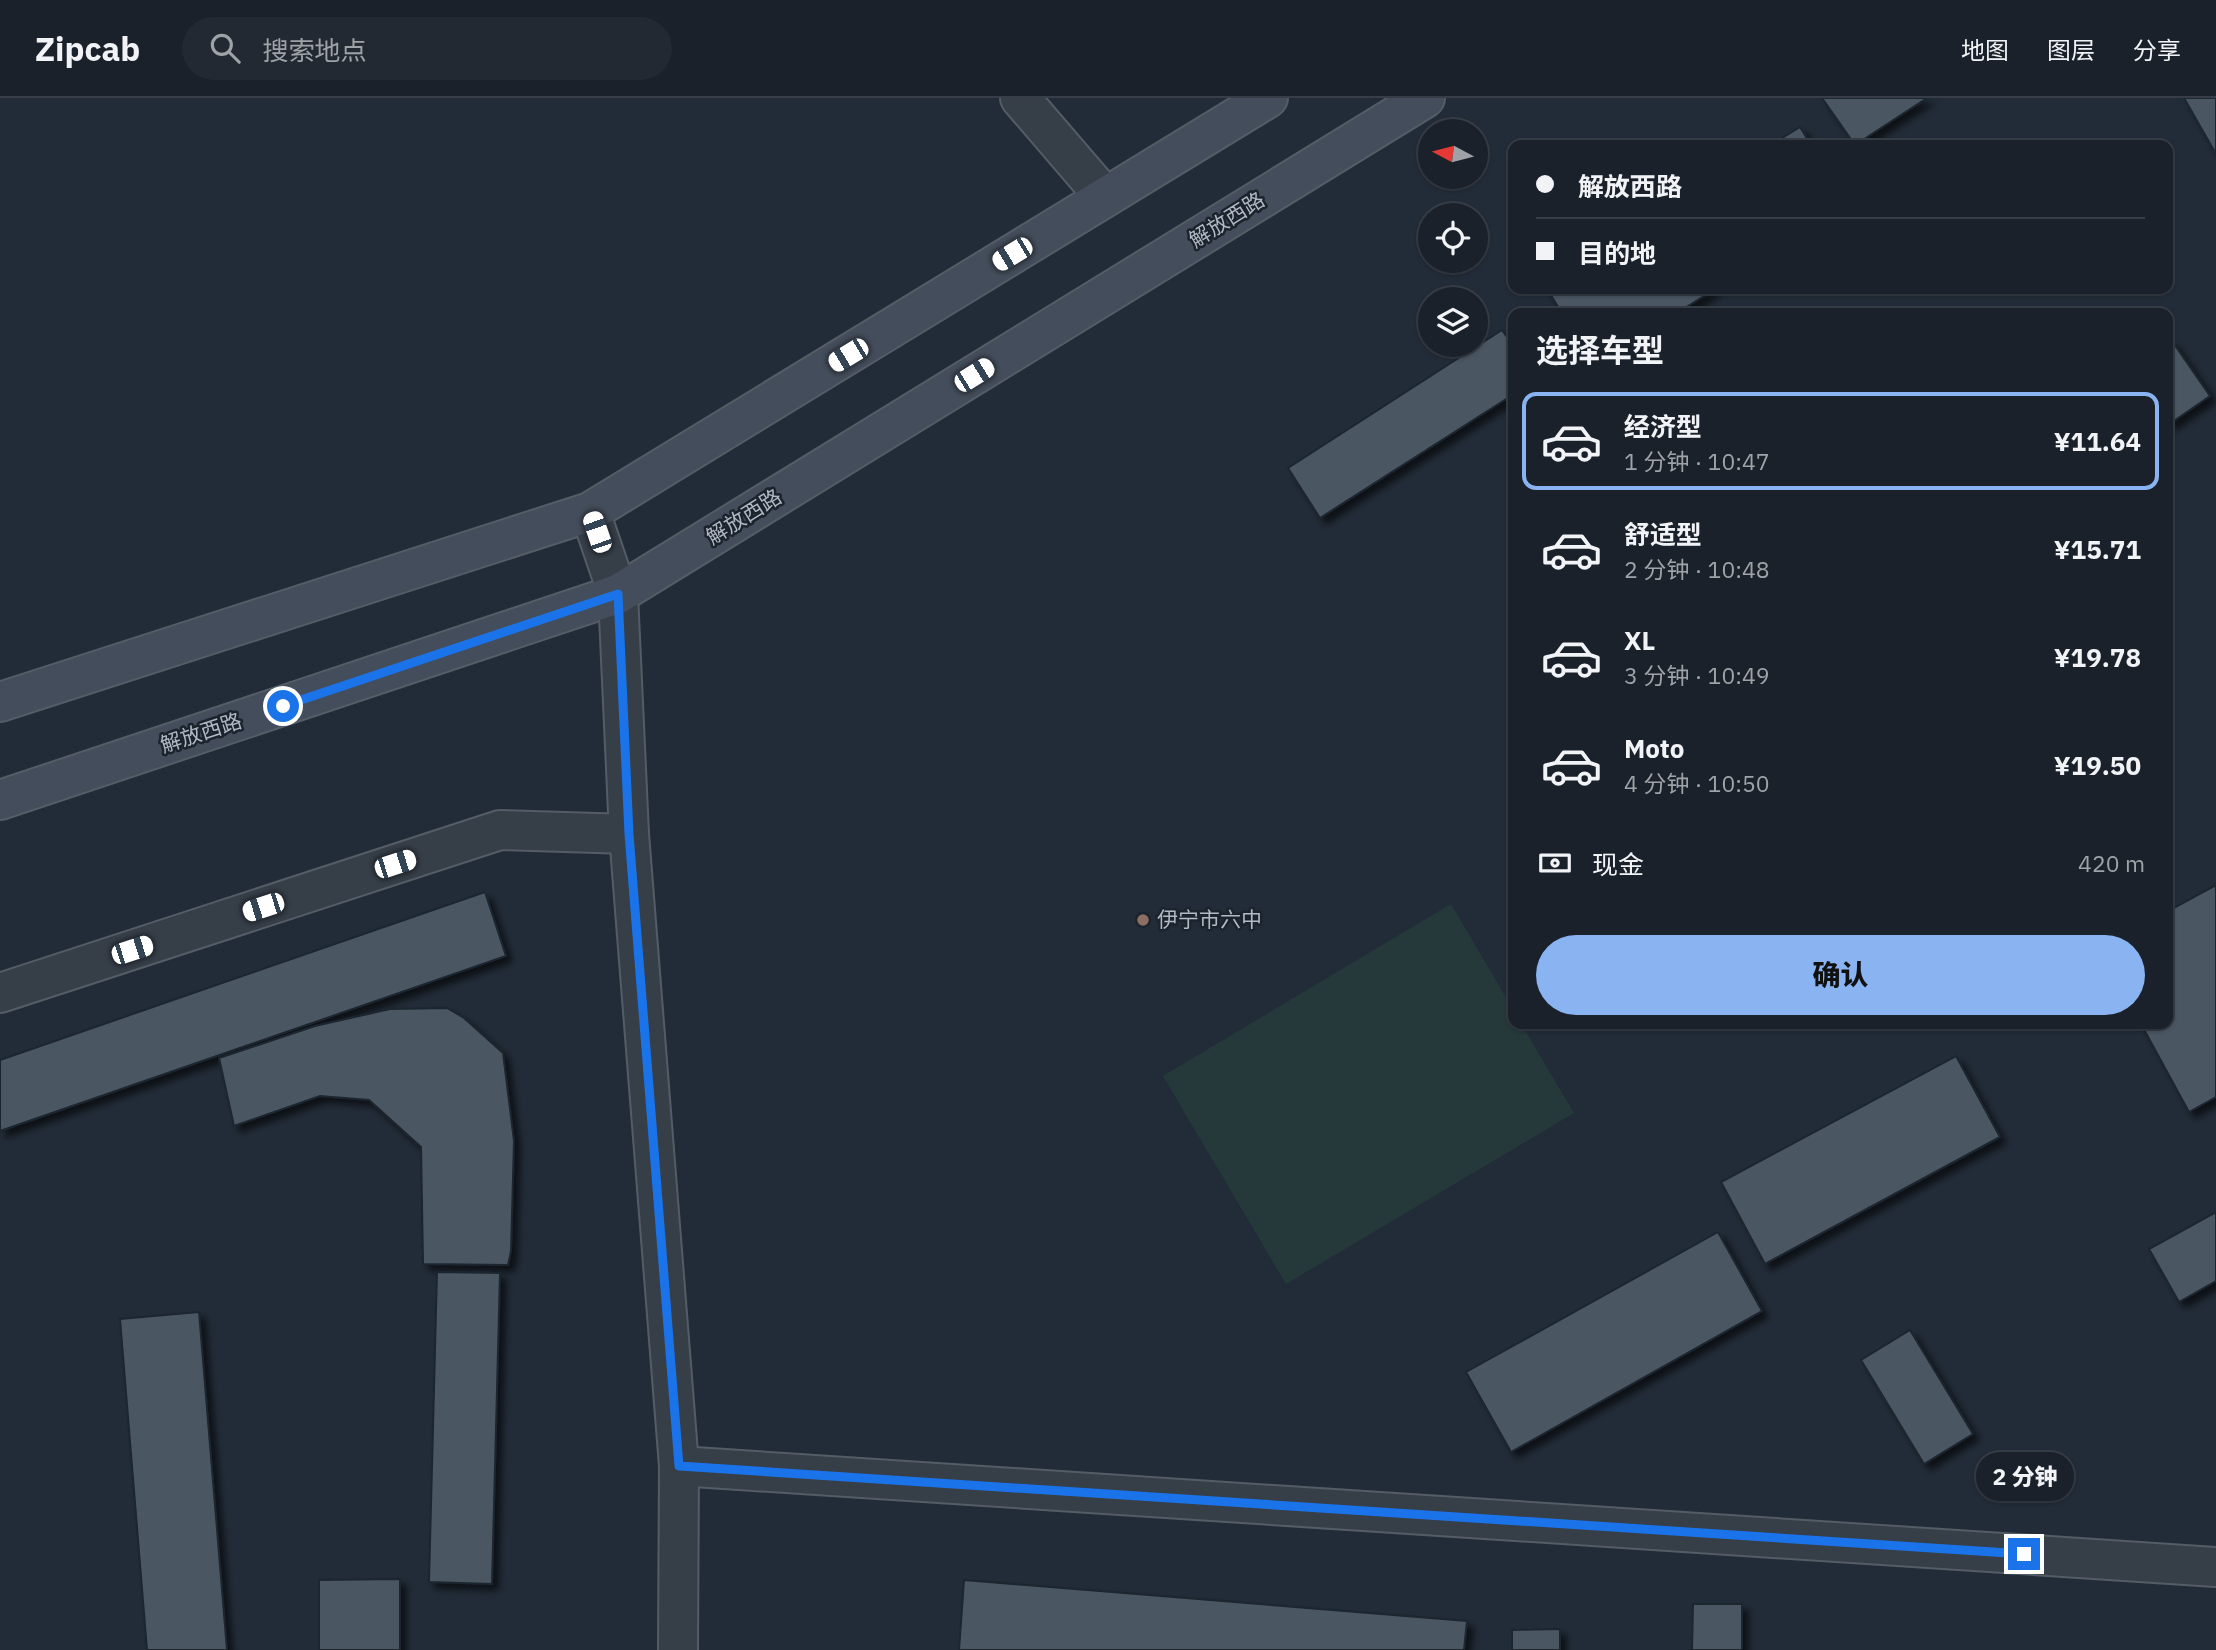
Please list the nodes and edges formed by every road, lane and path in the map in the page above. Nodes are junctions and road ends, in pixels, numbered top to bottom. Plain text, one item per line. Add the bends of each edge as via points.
1 (1020, 98) edge
2 (1268, 98) edge
3 (1425, 98) edge
4 (1105, 197) junction
5 (590, 512) junction
6 (618, 594) junction
7 (0, 702) edge
8 (0, 800) edge
9 (629, 834) junction
10 (0, 993) edge
11 (679, 1466) junction
12 (2216, 1567) edge
13 (678, 1650) edge

1 - 4 street
2 - 4 main road
3 - 6 main road, 解放西路
4 - 5 main road
5 - 6 street
5 - 7 main road
6 - 8 main road, 解放西路
6 - 9 street
9 - 10 street via 500,830
9 - 11 street
11 - 12 street
11 - 13 street

